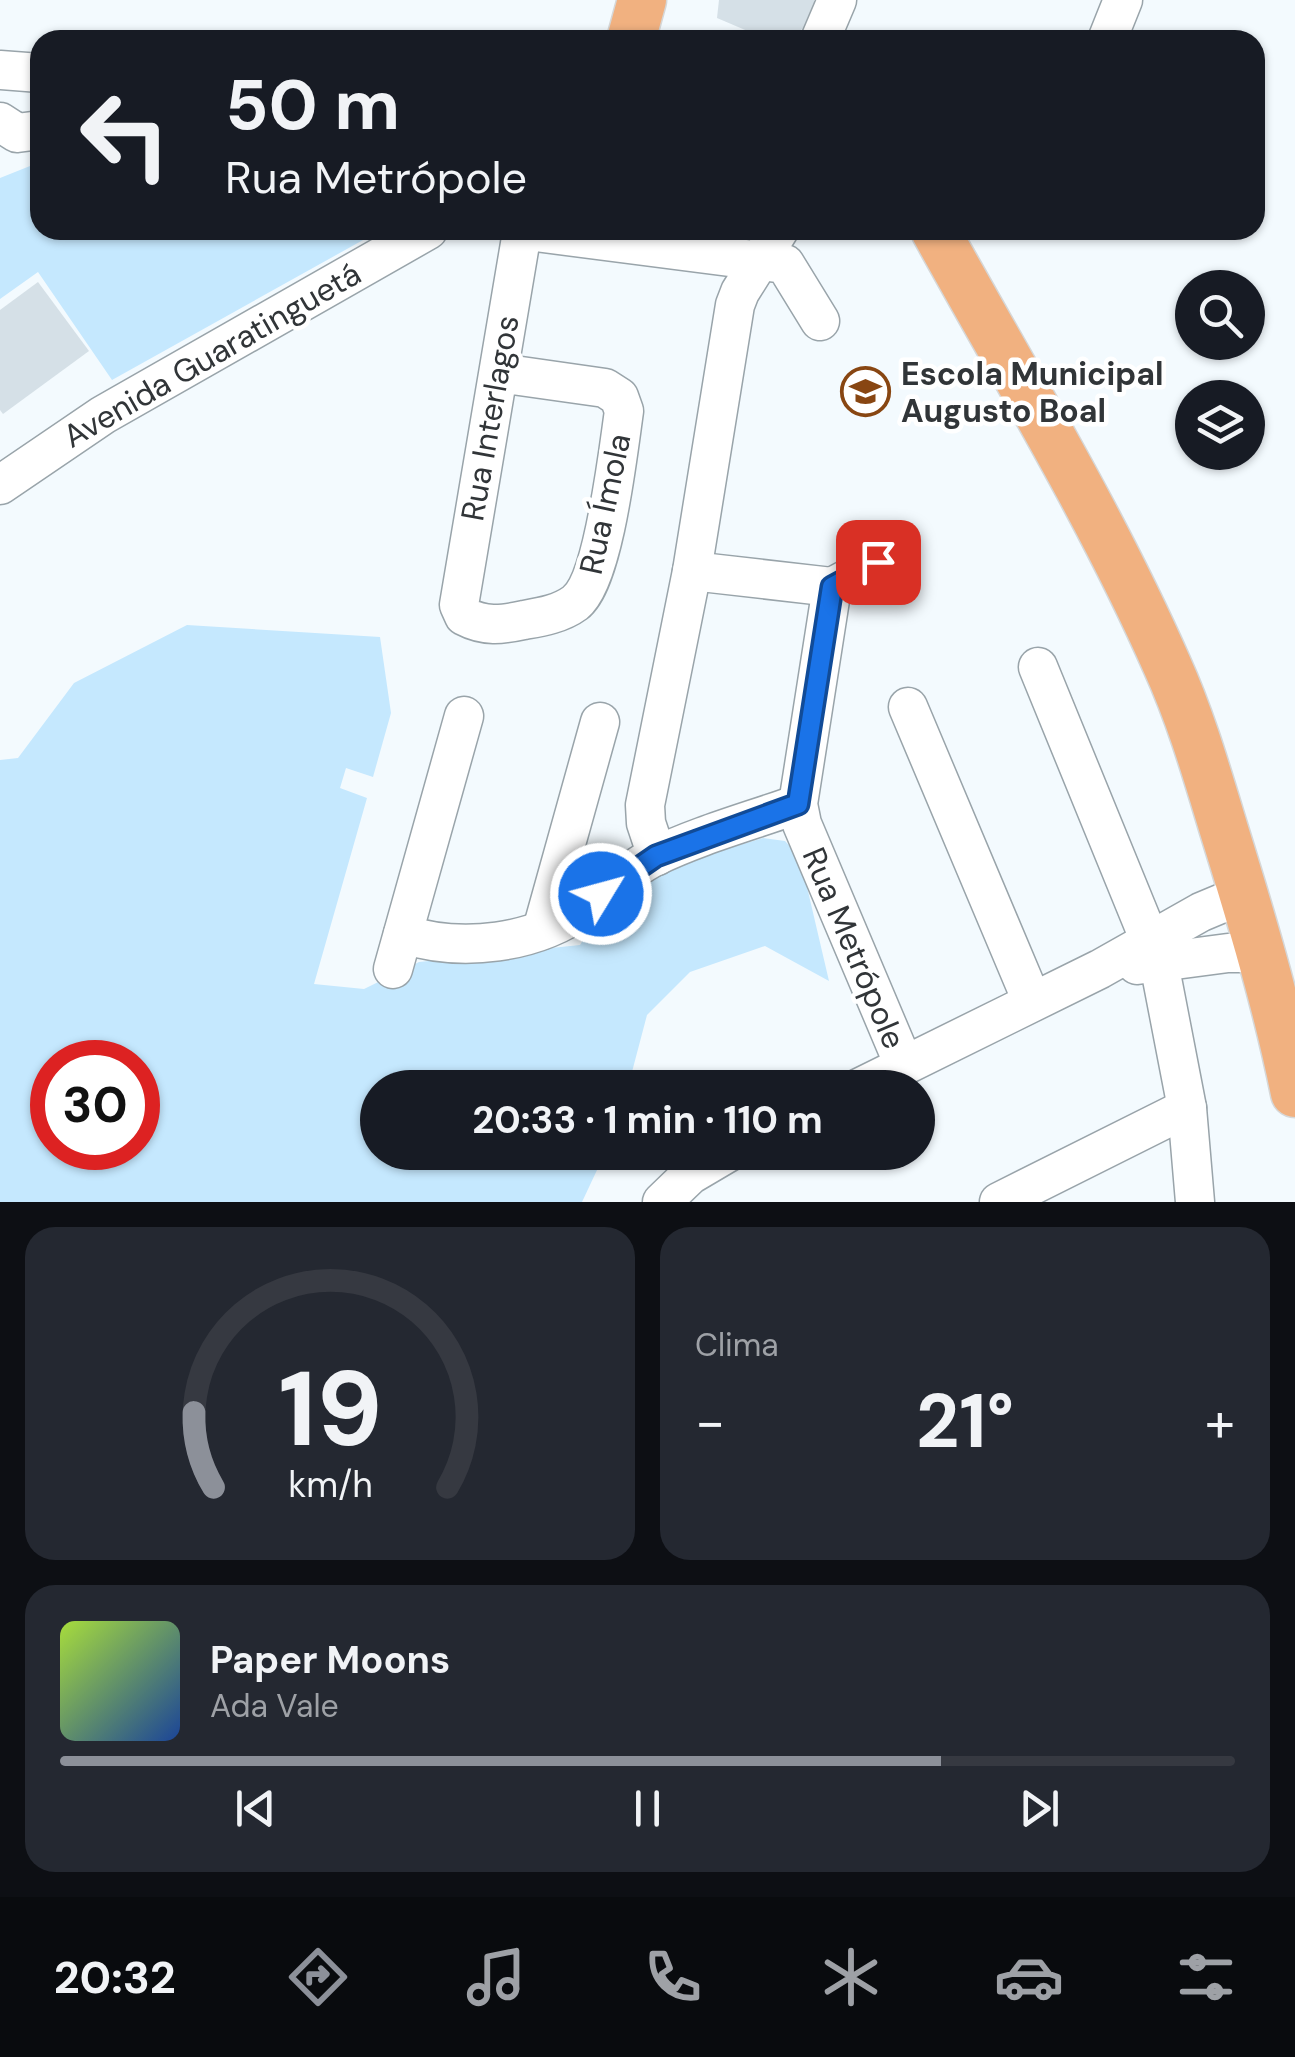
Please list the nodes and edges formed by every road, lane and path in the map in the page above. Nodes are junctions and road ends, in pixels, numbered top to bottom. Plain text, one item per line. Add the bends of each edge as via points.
1 (642, 0) edge
2 (836, 0) edge
3 (1124, 0) edge
4 (634, 30) edge
5 (824, 30) edge
6 (1111, 30) edge
7 (25, 128) edge
8 (0, 156) edge
9 (410, 240) edge
10 (520, 240) edge
11 (670, 240) edge
12 (940, 240) edge
13 (769, 246) edge
14 (820, 321) dead end
15 (499, 372) junction
16 (0, 485) edge
17 (878, 562) dead end
18 (692, 571) junction
19 (832, 587) junction
20 (458, 605) joint
21 (1038, 667) dead end
22 (908, 707) dead end
23 (464, 716) dead end
24 (600, 722) dead end
25 (798, 804) junction
26 (656, 856) junction
27 (1244, 894) junction
28 (542, 930) junction
29 (1155, 951) junction
30 (1261, 953) junction
31 (1032, 1001) junction
32 (904, 1065) junction
33 (894, 1070) edge
34 (1295, 1094) edge
35 (1187, 1108) junction
36 (698, 1170) edge
37 (662, 1202) edge
38 (999, 1202) edge
39 (1195, 1202) edge

1 - 4 main road
2 - 5 street
3 - 6 street
7 - 8 street
9 - 16 street, Avenida Guaratinguetá via 102,414
10 - 15 street, Rua Interlagos
11 - 13 street
12 - 27 main road via 1142,609 1193,730
13 - 14 street
13 - 18 street via 735,305
15 - 20 street, Rua Interlagos
15 - 20 street, Rua Ímola via 613,391 624,411 590,586 574,604 550,615 484,625 464,616
17 - 19 street
18 - 19 street
18 - 26 street via 646,805
19 - 25 street, Rua Metrópole
21 - 29 street
22 - 31 street
23 - 28 street via 398,952 438,942 497,942
24 - 28 street
25 - 26 street
25 - 32 street, Rua Metrópole
26 - 28 street
27 - 29 street via 1201,912
27 - 30 main road
29 - 30 street
29 - 31 street
29 - 35 street
30 - 34 main road
31 - 32 street
32 - 33 street
35 - 38 street
35 - 39 street
36 - 37 street

